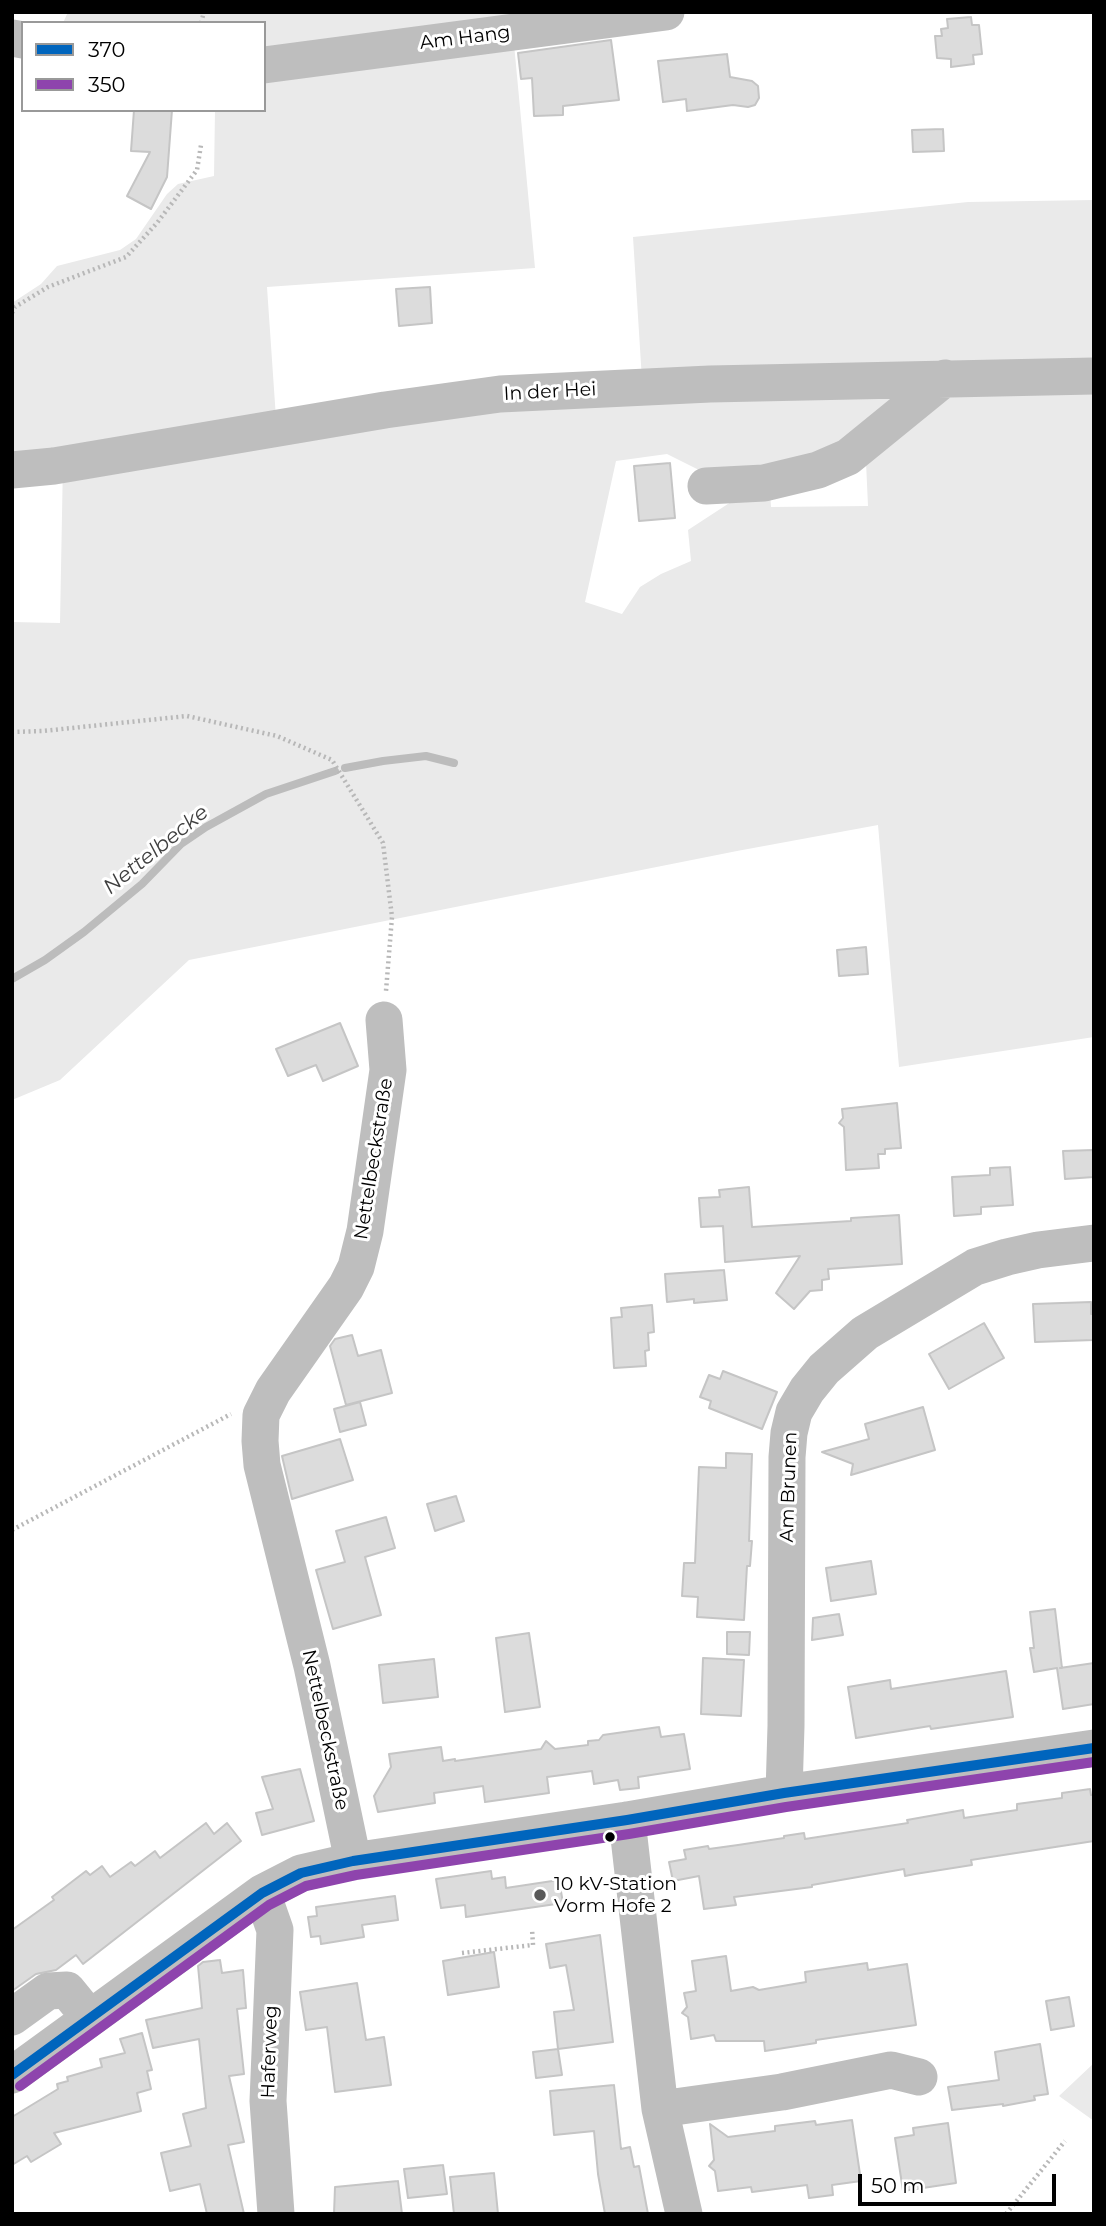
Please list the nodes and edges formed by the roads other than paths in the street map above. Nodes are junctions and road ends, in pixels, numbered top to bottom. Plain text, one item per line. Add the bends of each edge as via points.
1 (666, 12) edge
2 (266, 65) edge
3 (1094, 376) edge
4 (945, 378) junction
5 (12, 470) edge
6 (706, 486) dead end
7 (384, 1020) road end
8 (1094, 1243) edge
9 (1094, 1748) edge
10 (784, 1793) junction
11 (627, 1820) junction
12 (353, 1861) junction
13 (262, 1893) junction
14 (12, 2017) edge
15 (89, 2017) junction
16 (12, 2076) edge
17 (919, 2077) dead end
18 (660, 2109) junction
19 (276, 2214) edge
20 (684, 2214) edge

1 - 2 street, Am Hang
3 - 4 street, In der Hei
4 - 5 street, In der Hei via 500,394
4 - 6 street via 848,457 818,470 764,483
7 - 12 street, Nettelbeckstraße via 387,1070 356,1266 273,1391 261,1415 260,1441
8 - 10 street, Am Brunen via 1038,1250 975,1267 865,1333 824,1369 794,1412 787,1457
9 - 10 street
10 - 11 street
11 - 12 street
11 - 18 street
12 - 13 street via 301,1873
13 - 15 street
13 - 19 street, Haferweg via 275,1930 268,2101
14 - 15 street via 48,1991 67,1990
15 - 16 street
17 - 18 street via 891,2070 782,2092
18 - 20 street

